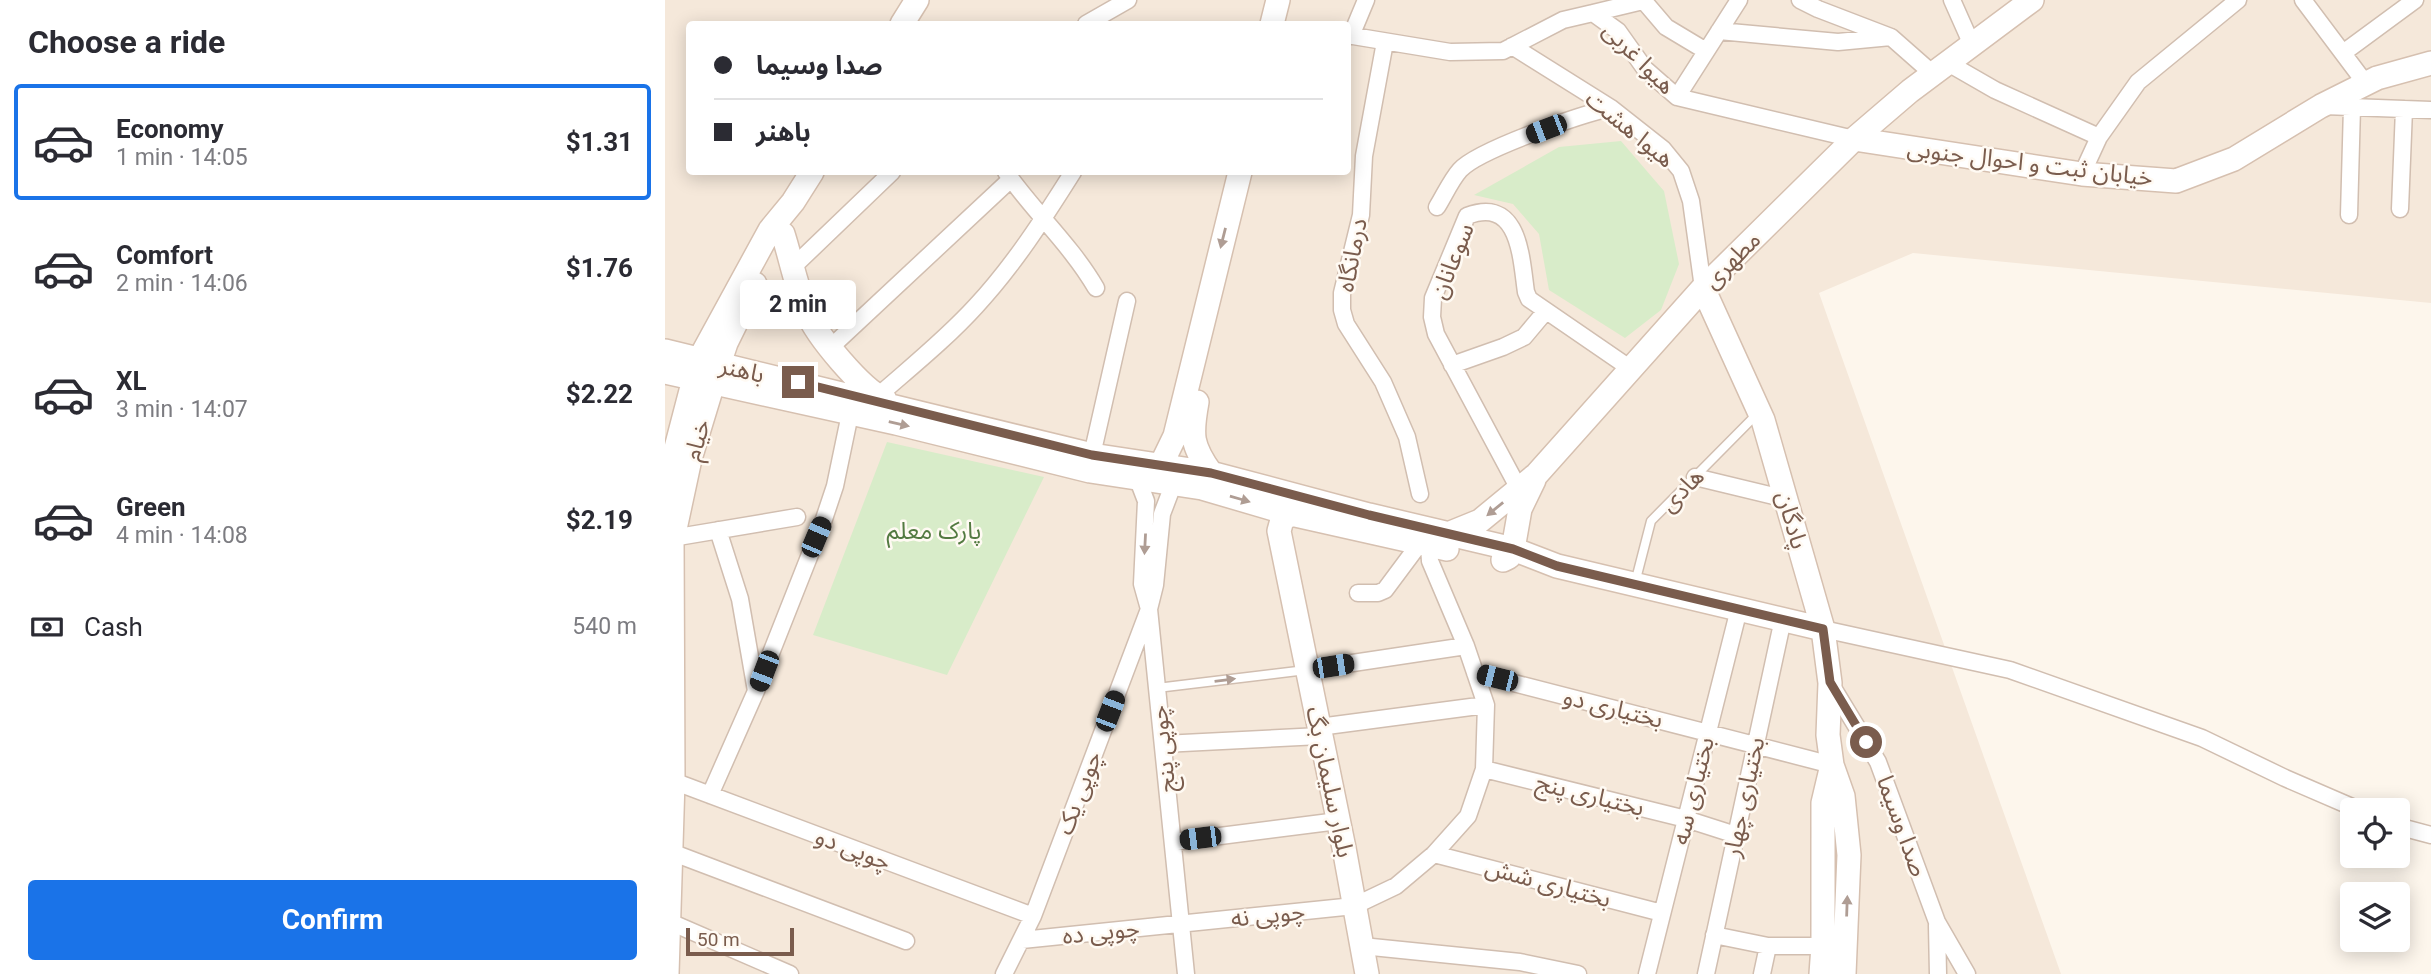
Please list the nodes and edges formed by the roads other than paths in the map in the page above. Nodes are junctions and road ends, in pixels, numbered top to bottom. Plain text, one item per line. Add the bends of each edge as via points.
1 (1126, 0) edge
2 (1278, 0) edge
3 (1366, 0) edge
4 (1739, 0) edge
5 (1800, 0) edge
6 (1952, 0) edge
7 (2032, 0) edge
8 (2238, 0) edge
9 (2303, 0) edge
10 (2415, 0) edge
11 (1643, 1) edge
12 (1593, 13) junction
13 (1091, 21) edge
14 (1274, 21) edge
15 (1351, 31) edge
16 (1719, 31) junction
17 (1351, 35) edge
18 (1891, 37) junction
19 (1385, 42) junction
20 (1972, 45) junction
21 (1512, 46) junction
22 (1706, 51) junction
23 (2343, 53) junction
24 (2431, 63) edge
25 (1940, 68) junction
26 (2366, 83) junction
27 (1677, 97) junction
28 (2321, 106) junction
29 (2352, 107) junction
30 (1611, 108) junction
31 (2404, 109) junction
32 (2431, 110) edge
33 (2099, 137) junction
34 (1854, 139) junction
35 (1356, 154) edge
36 (2082, 174) junction
37 (810, 175) edge
38 (889, 175) edge
39 (1008, 175) edge
40 (1071, 175) edge
41 (1239, 175) edge
42 (793, 202) junction
43 (1437, 207) dead end
44 (2400, 209) dead end
45 (2349, 215) dead end
46 (1043, 220) junction
47 (783, 234) junction
48 (794, 266) junction
49 (1096, 288) dead end
50 (1703, 288) junction
51 (1208, 298) junction
52 (1127, 301) dead end
53 (723, 312) junction
54 (1545, 312) junction
55 (831, 346) junction
56 (665, 350) edge
57 (1452, 365) junction
58 (1631, 369) junction
59 (706, 371) junction
60 (665, 372) edge
61 (878, 396) junction
62 (901, 407) junction
63 (1759, 412) junction
64 (850, 414) junction
65 (1092, 455) junction
66 (667, 465) edge
67 (1211, 473) junction
68 (1166, 476) junction
69 (1695, 477) junction
70 (1138, 480) junction
71 (1528, 482) junction
72 (1420, 494) dead end
73 (1786, 499) junction
74 (1291, 514) junction
75 (797, 517) dead end
76 (718, 530) junction
77 (1432, 541) junction
78 (669, 552) edge
79 (1507, 556) junction
80 (1635, 584) junction
81 (1358, 593) dead end
82 (1149, 609) junction
83 (1739, 609) junction
84 (1783, 619) junction
85 (1823, 629) junction
86 (669, 641) edge
87 (1466, 646) junction
88 (1306, 670) junction
89 (1475, 673) junction
90 (1830, 682) junction
91 (1157, 688) junction
92 (755, 691) junction
93 (1486, 705) junction
94 (1319, 731) junction
95 (1708, 732) junction
96 (1163, 744) junction
97 (1755, 746) junction
98 (1832, 765) junction
99 (1484, 768) junction
100 (673, 781) junction
101 (710, 795) junction
102 (2340, 802) edge
103 (1686, 818) junction
104 (1338, 821) junction
105 (2410, 829) edge
106 (1736, 835) junction
107 (2431, 835) edge
108 (1173, 842) junction
109 (671, 852) junction
110 (1434, 853) junction
111 (1354, 906) junction
112 (1662, 914) junction
113 (1033, 916) junction
114 (670, 922) junction
115 (1937, 922) junction
116 (1181, 924) junction
117 (1714, 935) junction
118 (1022, 940) junction
119 (906, 941) dead end
120 (1362, 946) junction
121 (1768, 946) junction
122 (1823, 946) junction
123 (668, 974) edge
124 (790, 974) edge
125 (1004, 974) edge
126 (1186, 974) edge
127 (1367, 974) edge
128 (1578, 974) edge
129 (1647, 974) edge
130 (1706, 974) edge
131 (1762, 974) edge
132 (1821, 974) edge
133 (1844, 974) edge
134 (1938, 974) edge
135 (1966, 974) edge

1 - 13 street
2 - 14 main road
3 - 15 street
4 - 16 street
5 - 18 street
6 - 20 street
7 - 20 main road, مطهری
8 - 33 street via 2138,82
9 - 23 street
10 - 23 street
11 - 12 street
11 - 22 street via 1666,27
12 - 21 street, هیوا غربی via 1563,20
12 - 27 street, هیوا غربی via 1618,32 1645,69
16 - 18 street via 1837,42
16 - 22 street
17 - 19 street, هیوا غربی
18 - 25 street
19 - 21 street, هیوا غربی via 1450,52 1503,51
19 - 35 street, درمانگاه
20 - 25 main road, مطهری
21 - 30 street, هیوا هشت
22 - 27 street
23 - 26 street
24 - 26 main road, خیابان ثبت و احوال جنوبی
25 - 33 street
25 - 34 main road, مطهری
26 - 28 main road, خیابان ثبت و احوال جنوبی
27 - 34 street, هیوا غربی
28 - 29 street
28 - 36 main road, خیابان ثبت و احوال جنوبی via 2234,159 2176,181
29 - 31 street
29 - 45 street
30 - 43 street via 1587,113 1483,156 1461,169
30 - 50 street, هیوا هشت via 1663,149 1681,171 1691,201
31 - 32 street
31 - 44 street
33 - 36 street
34 - 36 main road, خیابان ثبت و احوال جنوبی
34 - 50 main road, مطهری
35 - 72 street, درمانگاه via 1361,215 1342,310 1407,437
37 - 42 main road
38 - 48 street
39 - 46 street
39 - 55 street
40 - 46 street
41 -> 51 main road
42 - 47 main road
42 - 53 main road via 769,230
46 - 49 street
46 - 61 street via 977,305
47 - 48 main road
47 - 59 main road
48 - 55 main road via 807,313
50 - 58 main road, مطهری
50 - 63 main road, پادگان
51 - 67 main road via 1208,346 1192,441
51 - 68 main road
52 - 65 street
53 - 56 main road
53 - 59 main road
54 - 57 street via 1524,337
54 - 57 street, سوعانان via 1526,292 1519,242 1511,225 1500,216 1467,216 1433,298 1436,334
54 - 58 street, سوعانان
55 - 61 main road via 851,374
56 - 59 main road, باهنر
57 - 71 street, سوعانان
58 - 71 main road, مطهری
59 - 60 main road, باهنر
59 - 62 main road, باهنر
59 - 64 main road, باهنر
59 - 66 main road, خیام
59 - 78 main road, خیام
61 - 62 main road
62 - 65 main road, باهنر
63 - 69 lane, هادی
63 - 73 main road, پادگان
64 -> 70 main road, باهنر
64 - 92 street via 824,519
65 - 68 main road, باهنر
66 - 78 main road, خیام
67 - 68 main road, باهنر
67 - 77 main road, باهنر
68 - 70 main road, باهنر
68 -> 74 main road, باهنر
68 - 82 street, چوپی یک via 1156,585
69 - 73 street
69 - 80 lane, هادی via 1651,521
70 -> 82 street via 1146,501 1142,584
71 -> 77 main road, مطهری via 1480,521
71 - 79 main road
73 - 85 main road, پادگان
74 - 77 main road, باهنر
74 - 88 main road, بلوار سلیمان بگ via 1282,520 1279,531
75 - 76 street
76 - 78 street
76 - 92 street via 740,599
77 - 79 main road, باهنر
77 - 81 street via 1385,590
77 - 87 street via 1430,561
78 - 86 main road, خیام
79 - 80 main road, باهنر
80 - 83 main road, باهنر
82 - 91 street, چوپی پنج
82 - 113 street, چوپی یک
83 - 84 main road, باهنر
83 - 95 street, بختیاری سه
84 - 85 main road, باهنر
84 - 97 street, بختیاری چهار
85 - 90 main road, پادگان
85 - 102 street via 2022,674 2202,738
86 - 100 main road, خیام
87 - 88 street
87 - 89 street
91 -> 88 lane
88 - 94 main road, بلوار سلیمان بگ
89 - 93 street
89 - 95 street, بختیاری دو
90 - 98 main road, پادگان
90 - 115 street, صدا وسیما via 1878,762
91 - 96 street, چوپی پنج
92 - 101 street
93 - 94 street
93 - 99 street, چوپی نه
94 - 96 street
94 - 104 main road, بلوار سلیمان بگ
95 - 97 street, بختیاری دو
95 - 103 street, بختیاری سه
96 - 108 street, چوپی پنج
97 - 98 street, بختیاری دو
97 - 106 street, بختیاری چهار
98 - 122 main road via 1823,803
133 -> 98 main road via 1849,855 1843,796
99 - 103 street, بختیاری پنج
99 - 110 street, چوپی نه via 1468,816
100 - 101 street, چوپی دو
100 - 109 main road, خیام
101 - 113 street, چوپی دو
103 - 106 street, بختیاری پنج
103 - 112 street, بختیاری سه
104 - 108 street
104 - 111 main road, بلوار سلیمان بگ
105 - 107 street
106 - 117 street, بختیاری چهار
108 - 116 street, چوپی پنج
109 - 114 main road, خیام
109 - 119 street
110 - 111 street, چوپی نه via 1396,886
110 - 112 street, بختیاری شش
111 - 116 street, چوپی نه
111 - 120 main road, بلوار سلیمان بگ
112 - 129 street, بختیاری سه
113 - 118 street, چوپی یک
114 - 123 main road, خیام
114 - 124 street
115 - 134 street
115 - 135 street, صدا وسیما
116 - 118 street, چوپی ده
116 - 126 street, چوپی پنج
117 - 121 street
117 - 130 street, بختیاری چهار
118 - 125 street, چوپی یک
120 - 127 main road, بلوار سلیمان بگ
120 - 128 street via 1520,962
121 - 122 street
121 - 131 street
122 - 132 main road

